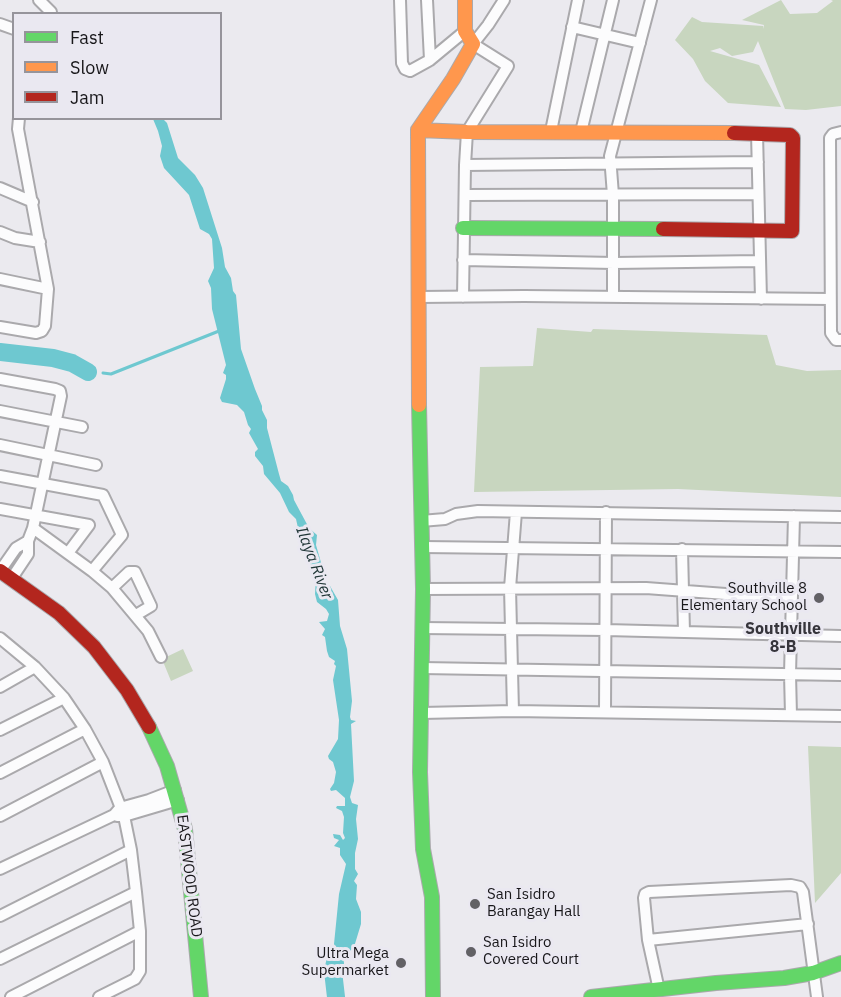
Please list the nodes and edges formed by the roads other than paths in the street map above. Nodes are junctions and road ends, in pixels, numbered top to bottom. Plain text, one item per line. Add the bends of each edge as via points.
1 (39, 0) edge
2 (400, 0) edge
3 (427, 0) edge
4 (465, 0) edge
5 (504, 0) edge
6 (578, 0) edge
7 (613, 0) edge
8 (651, 0) edge
9 (51, 12) dead end
10 (572, 27) junction
11 (465, 31) junction
12 (605, 34) junction
13 (640, 43) junction
14 (473, 44) junction
15 (430, 60) junction
16 (19, 120) edge
17 (418, 130) junction
18 (551, 131) junction
19 (467, 132) junction
20 (581, 132) junction
21 (841, 132) edge
22 (615, 133) junction
23 (757, 134) junction
24 (758, 162) junction
25 (610, 164) junction
26 (465, 165) junction
27 (0, 188) edge
28 (758, 194) junction
29 (465, 195) junction
30 (613, 195) junction
31 (33, 202) junction
32 (463, 228) junction
33 (614, 229) junction
34 (759, 229) junction
35 (0, 232) edge
36 (836, 236) edge
37 (40, 242) junction
38 (463, 260) junction
39 (759, 261) junction
40 (614, 263) junction
41 (0, 279) edge
42 (48, 290) junction
43 (614, 296) junction
44 (419, 297) junction
45 (463, 297) junction
46 (761, 299) junction
47 (830, 299) junction
48 (0, 327) edge
49 (841, 340) edge
50 (0, 379) edge
51 (0, 411) edge
52 (54, 421) junction
53 (82, 427) dead end
54 (0, 445) edge
55 (48, 454) junction
56 (96, 465) dead end
57 (0, 476) edge
58 (42, 484) junction
59 (0, 509) edge
60 (516, 512) junction
61 (606, 512) junction
62 (36, 515) junction
63 (794, 516) junction
64 (841, 517) edge
65 (421, 521) junction
66 (33, 528) junction
67 (423, 547) junction
68 (513, 547) junction
69 (605, 548) junction
70 (682, 549) junction
71 (793, 551) junction
72 (841, 552) edge
73 (68, 553) junction
74 (92, 571) junction
75 (4, 573) edge
76 (112, 588) junction
77 (510, 588) junction
78 (605, 588) junction
79 (423, 589) junction
80 (684, 592) junction
81 (792, 599) junction
82 (136, 615) junction
83 (423, 627) junction
84 (512, 629) junction
85 (606, 630) junction
86 (684, 632) junction
87 (791, 635) junction
88 (841, 636) edge
89 (0, 638) edge
90 (161, 657) dead end
91 (36, 667) junction
92 (422, 668) junction
93 (512, 669) junction
94 (606, 670) junction
95 (790, 674) junction
96 (841, 675) edge
97 (0, 687) edge
98 (64, 698) junction
99 (513, 711) junction
100 (604, 712) junction
101 (422, 713) junction
102 (791, 715) junction
103 (841, 716) edge
104 (85, 729) junction
105 (0, 730) edge
106 (103, 762) junction
107 (0, 773) edge
108 (176, 795) junction
109 (119, 813) junction
110 (0, 816) edge
111 (131, 850) junction
112 (0, 869) edge
113 (136, 892) junction
114 (0, 916) edge
115 (808, 924) junction
116 (140, 932) junction
117 (648, 940) junction
118 (0, 958) edge
119 (841, 963) edge
120 (813, 973) junction
121 (659, 990) junction
122 (11, 997) edge
123 (99, 997) edge
124 (201, 997) edge
125 (433, 997) edge
126 (591, 997) edge
127 (817, 997) edge

1 - 9 street
2 - 15 street via 405,69 410,71
3 - 15 street
4 - 11 street
5 - 14 street
6 - 10 street
7 - 12 street
8 - 13 street
10 - 12 street
10 - 18 street
11 - 14 street
11 - 15 street
12 - 13 street
12 - 20 street
13 - 22 street
14 - 17 street
14 - 19 street via 508,66
16 - 31 street
17 - 19 street
17 - 44 street
18 - 19 street
18 - 20 street
19 - 26 street
20 - 22 street
21 - 36 street via 830,138
22 - 23 street
22 - 25 street
23 - 24 street
23 - 34 street via 790,135 794,143 792,231
24 - 25 street
24 - 28 street
25 - 26 street
25 - 30 street
26 - 29 street
27 - 31 street
28 - 30 street
28 - 34 street
29 - 30 street
29 - 32 street
30 - 33 street
31 - 37 street
32 - 33 street
32 - 38 street
33 - 34 street
33 - 40 street
34 - 39 street
35 - 37 street
36 - 47 street
37 - 42 street
38 - 40 street
38 - 45 street
39 - 40 street
39 - 46 street
40 - 43 street
41 - 42 street
42 - 48 street via 42,331
43 - 45 street
43 - 46 street
44 - 45 street
44 - 65 street
46 - 47 street
47 - 49 street via 831,333
50 - 52 street via 60,391
51 - 52 street
52 - 53 street
52 - 55 street
54 - 55 street
55 - 56 street
55 - 58 street
57 - 58 street
58 - 62 street
58 - 74 street via 98,493 106,500 122,535
59 - 62 street
60 - 61 street
60 - 65 street via 478,511
60 - 68 street
61 - 63 street
61 - 69 street
62 - 66 street
62 - 73 street via 89,525
63 - 64 street
63 - 71 street
65 - 67 street
66 - 73 street
66 - 75 street via 28,541 16,548
67 - 68 street
67 - 79 street
68 - 69 street
68 - 77 street
69 - 70 street
69 - 78 street
70 - 71 street
70 - 80 street
71 - 72 street
71 - 81 street
73 - 74 street
74 - 76 street
75 - 108 street, EASTWOOD ROAD via 60,614 112,669 143,715
76 - 82 street
76 - 82 street via 135,572 151,606
77 - 78 street
77 - 79 street
77 - 84 street
78 - 80 street
78 - 85 street
79 - 83 street
80 - 81 street
80 - 86 street
81 - 87 street
82 - 90 street
83 - 84 street
83 - 92 street
84 - 85 street
84 - 93 street
85 - 86 street
85 - 94 street
86 - 87 street
87 - 88 street
87 - 95 street
89 - 91 street
91 - 97 street
91 - 98 street
92 - 93 street
92 - 101 street
93 - 94 street
93 - 99 street
94 - 95 street
94 - 100 street
95 - 96 street
95 - 102 street
98 - 104 street
98 - 105 street
99 - 100 street
99 - 101 street
100 - 102 street
101 - 125 street via 420,798 423,849 432,897
102 - 103 street
104 - 106 street
104 - 107 street
106 - 109 street
106 - 110 street
108 - 109 street via 149,800
108 - 124 street, EASTWOOD ROAD via 189,858
109 - 111 street
109 - 112 street
111 - 113 street
111 - 114 street
113 - 116 street
113 - 118 street
115 - 117 street
115 - 117 street via 802,892 796,886 649,892 644,898
115 - 120 street
116 - 122 street
116 - 123 street via 138,977
117 - 121 street
119 - 120 street
120 - 121 street
120 - 127 street
121 - 126 street

